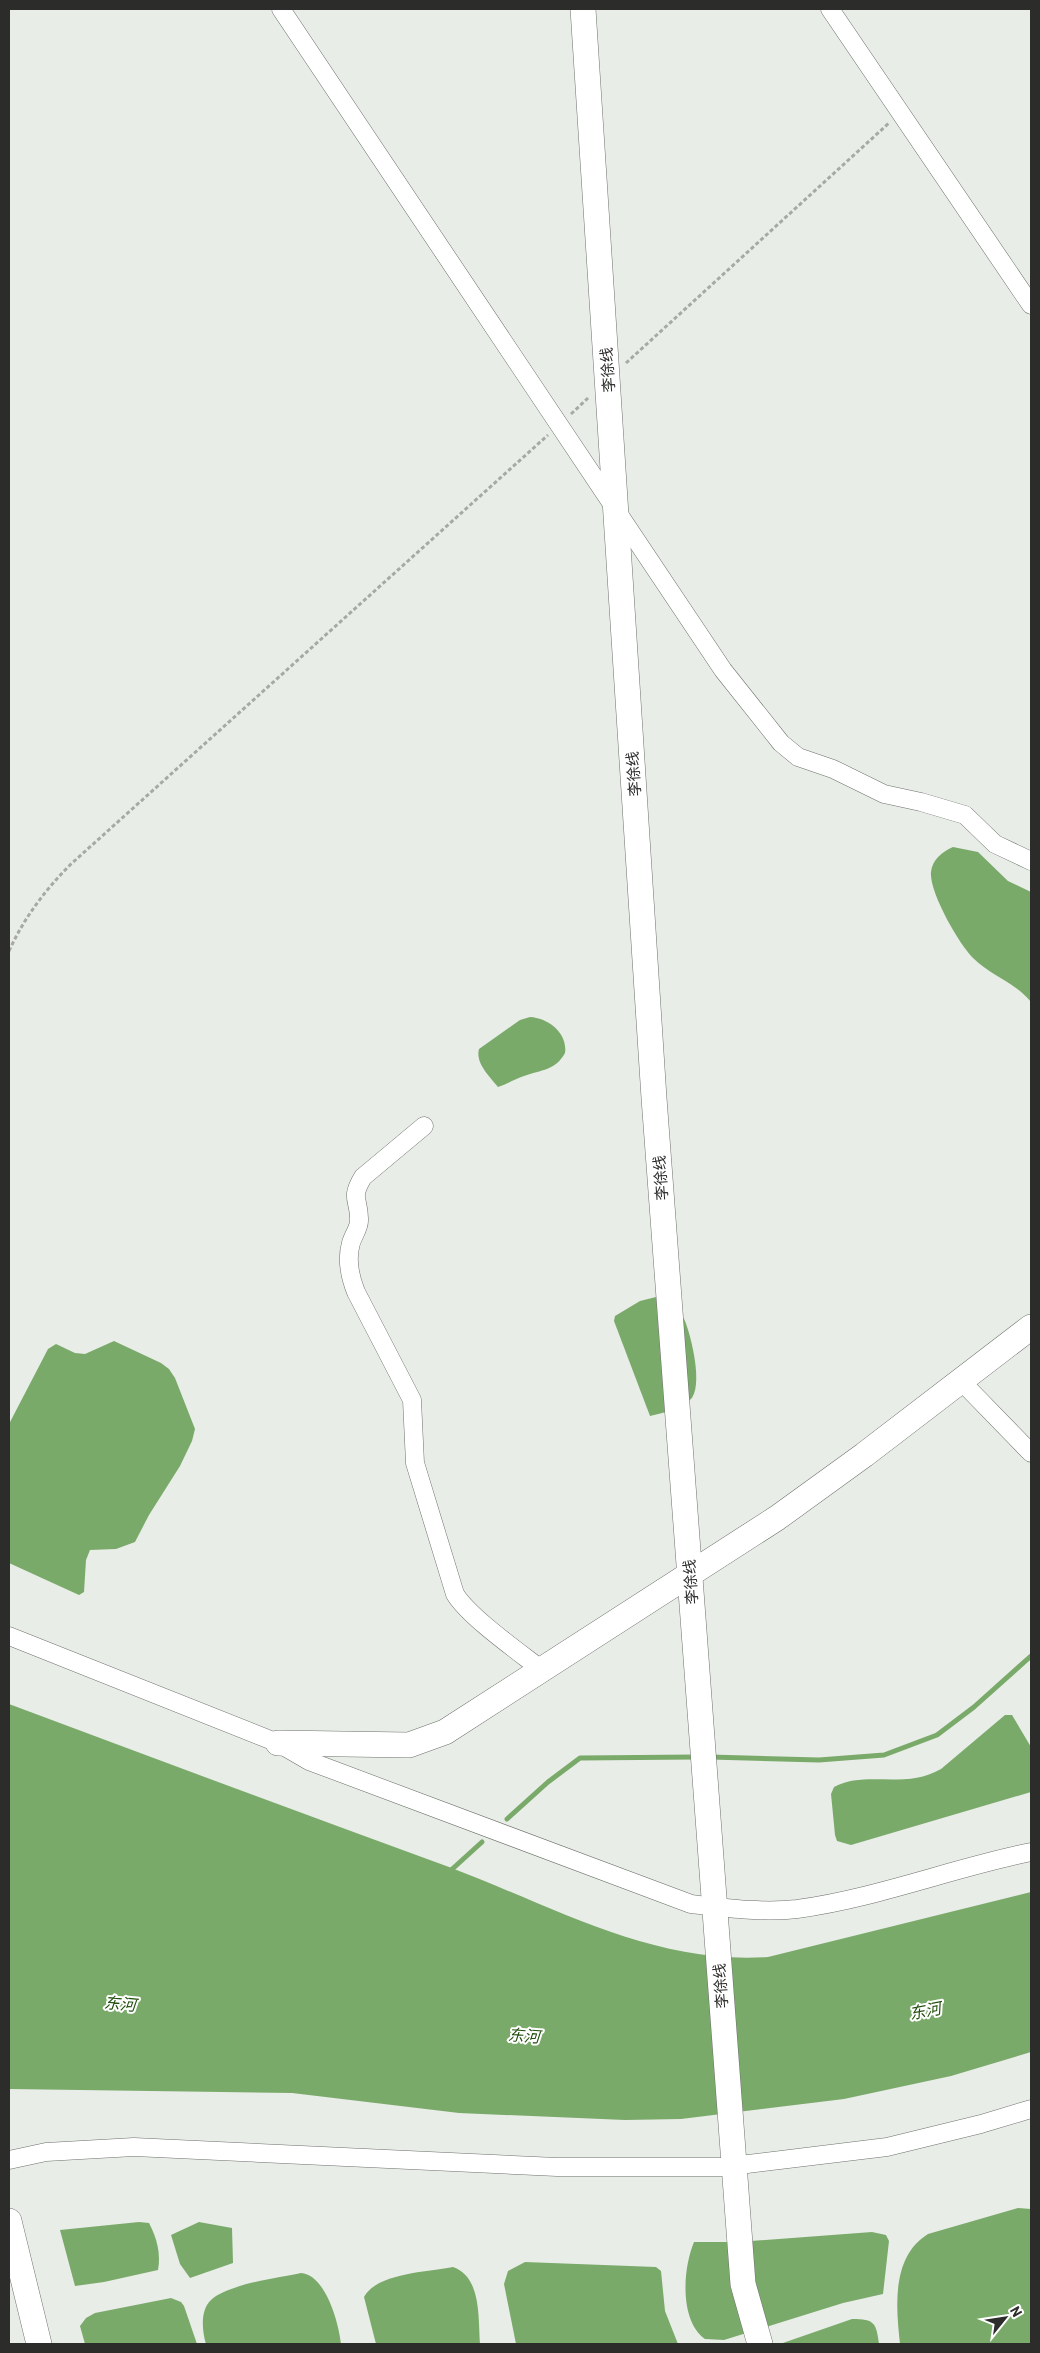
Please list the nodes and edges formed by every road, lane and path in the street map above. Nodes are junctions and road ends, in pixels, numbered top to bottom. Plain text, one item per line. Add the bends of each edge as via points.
1 (281, 9) edge
2 (584, 9) edge
3 (830, 9) edge
4 (900, 112) junction
5 (1031, 305) edge
6 (625, 365) dead end
7 (596, 391) dead end
8 (560, 424) junction
9 (1031, 861) edge
10 (9, 951) edge
11 (424, 1126) dead end
12 (1031, 1327) edge
13 (962, 1381) junction
14 (1031, 1453) edge
15 (9, 1636) edge
16 (542, 1670) junction
17 (278, 1743) junction
18 (1031, 1852) edge
19 (1031, 2109) edge
20 (9, 2160) edge
21 (9, 2221) edge
22 (39, 2344) edge
23 (760, 2344) edge

1 - 8 street
2 - 23 main road, 李徐线 via 654,1098 742,2274
3 - 4 street
4 - 5 street
4 - 6 path
7 - 8 path
8 - 9 street via 723,670 788,751 884,794 965,815 995,844
8 - 10 path via 71,864 33,908
11 - 16 street via 363,1177 357,1186 355,1201 359,1223 350,1244 349,1274 412,1400 415,1463 455,1594
12 - 13 main road
13 - 14 street
13 - 16 main road via 777,1518
15 - 17 street
16 - 17 main road via 444,1732 409,1745
17 - 18 street via 308,1761 691,1904 738,1909 796,1909 860,1897 960,1868
19 - 20 street via 887,2147 722,2167 494,2165 134,2147 46,2152
21 - 22 main road

